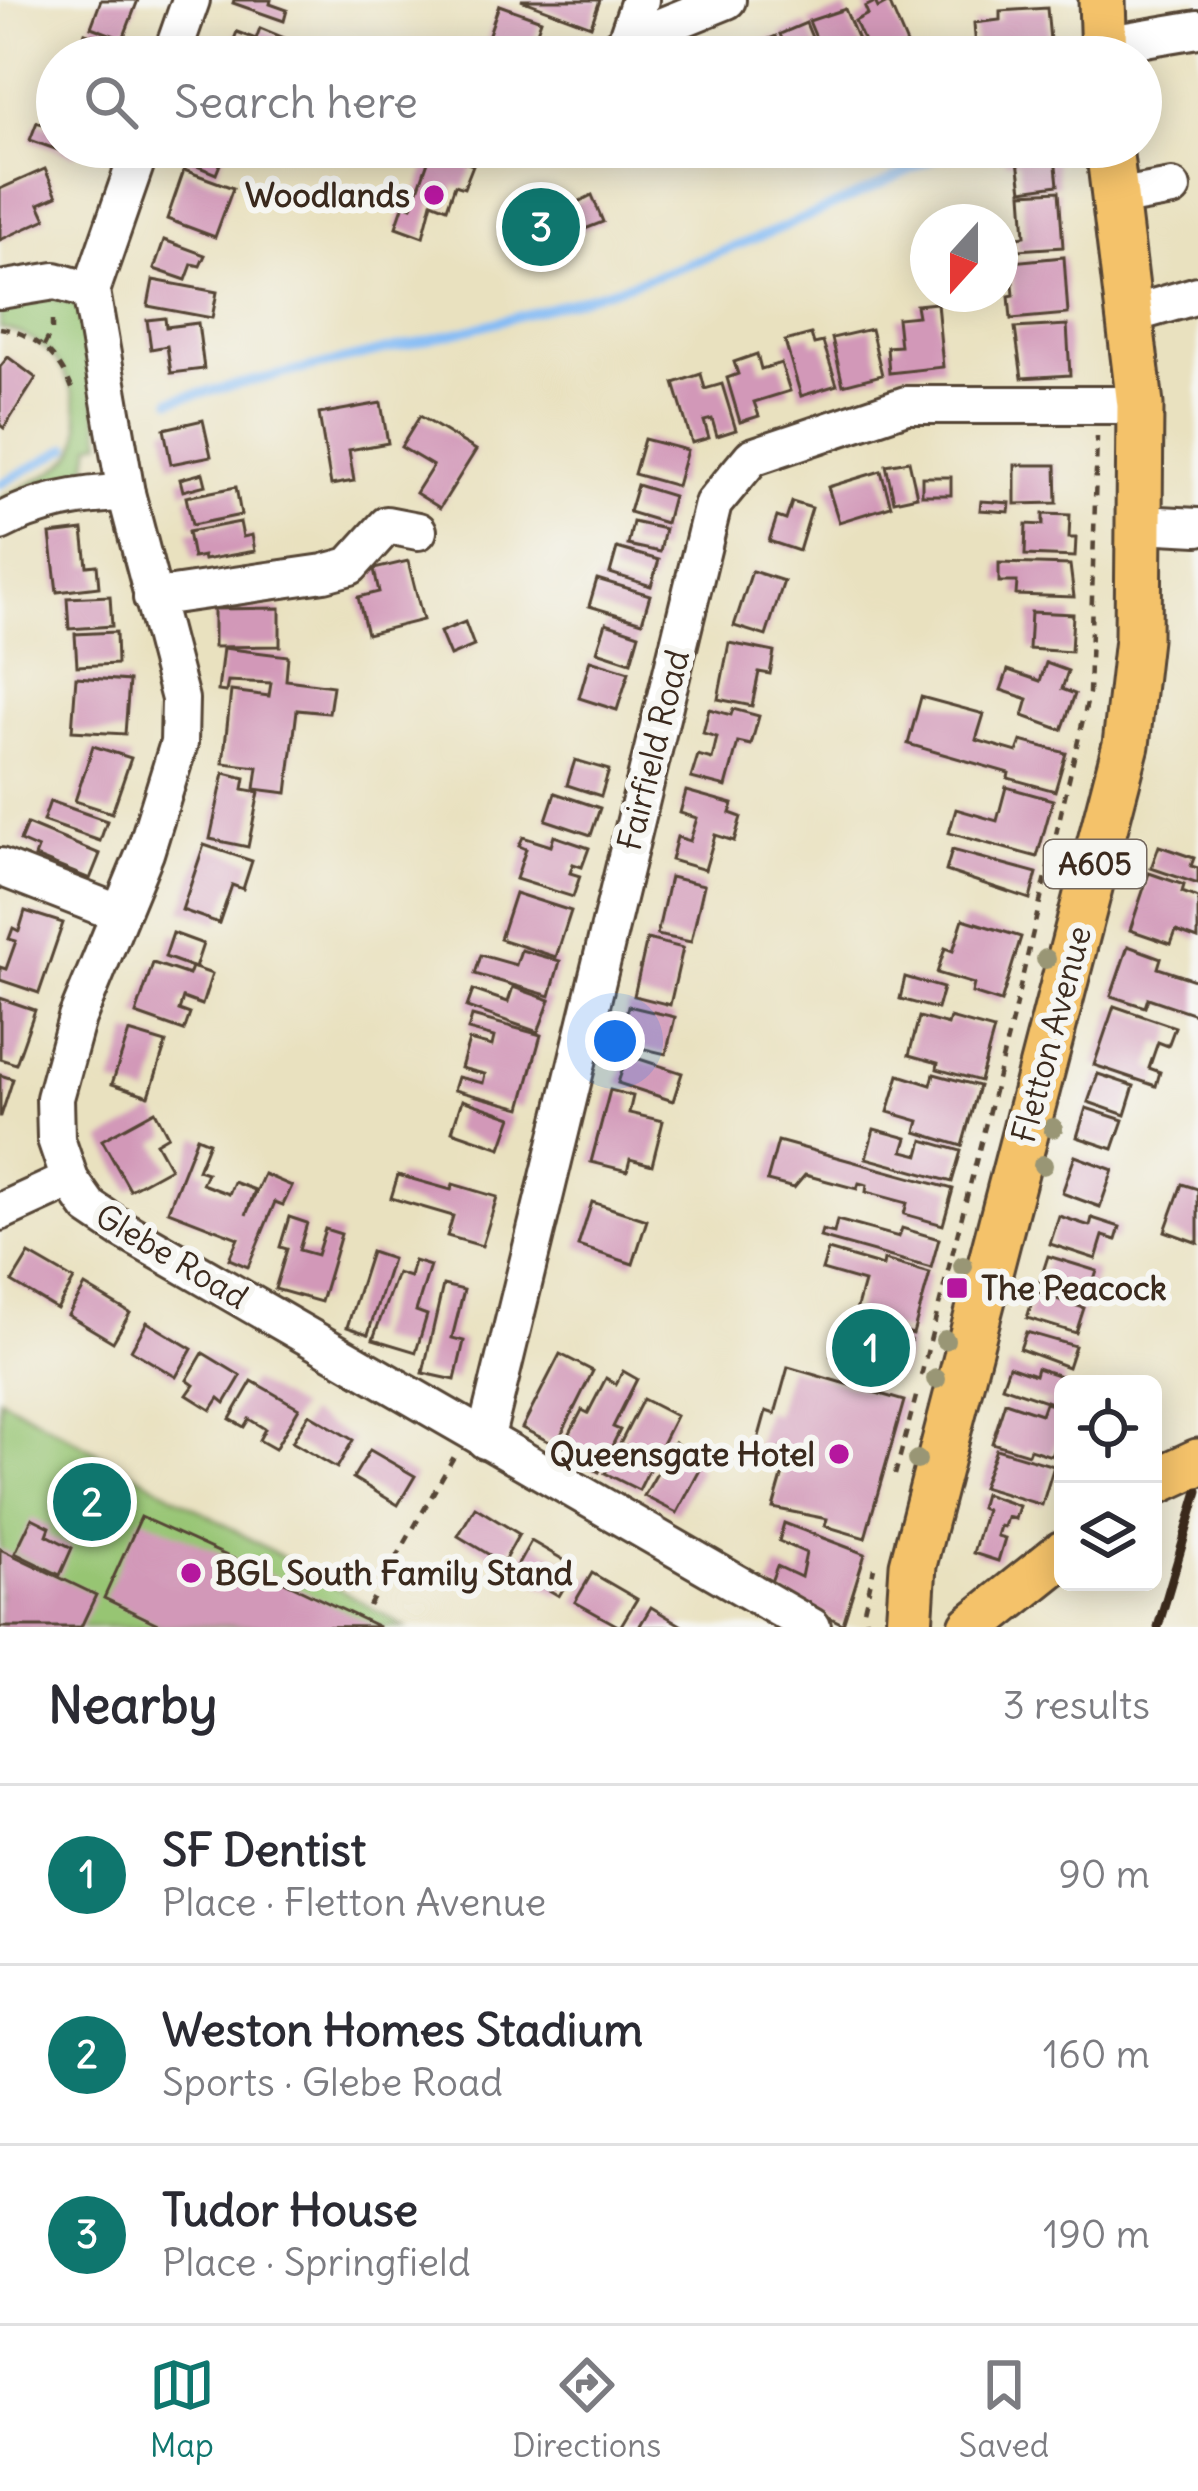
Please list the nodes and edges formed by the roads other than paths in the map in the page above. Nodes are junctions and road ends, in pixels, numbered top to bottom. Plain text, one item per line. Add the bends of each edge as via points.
1 (191, 0) edge
2 (640, 0) edge
3 (727, 0) edge
4 (1198, 29) edge
5 (1103, 34) edge
6 (178, 36) edge
7 (622, 36) edge
8 (645, 36) edge
9 (134, 168) edge
10 (1111, 168) edge
11 (1172, 188) dead end
12 (1115, 198) junction
13 (0, 290) edge
14 (92, 291) junction
15 (1198, 295) edge
16 (1129, 315) junction
17 (1118, 405) junction
18 (126, 493) junction
19 (395, 516) dead end
20 (0, 522) edge
21 (1141, 524) junction
22 (1198, 527) edge
23 (152, 598) junction
24 (0, 867) edge
25 (118, 913) junction
26 (70, 1180) junction
27 (0, 1212) edge
28 (478, 1434) junction
29 (1198, 1462) edge
30 (1162, 1479) edge
31 (1054, 1561) edge
32 (812, 1627) edge
33 (909, 1627) edge
34 (972, 1627) edge

1 - 6 street
2 - 7 street
3 - 8 street
4 - 5 street
9 - 14 street
10 - 12 main road, Fletton Avenue / A605
11 - 12 street
12 - 16 main road, Fletton Avenue / A605
13 - 14 street via 56,281
14 - 18 street, Glebe Road
15 - 16 street
16 - 17 main road, Fletton Avenue / A605
17 - 21 main road, Fletton Avenue / A605
17 - 28 street, Fairfield Road via 906,405 752,457 713,504
18 - 20 street via 49,502
18 - 23 street, Glebe Road
19 - 23 street via 350,566
21 - 22 street
21 - 33 main road, Fletton Avenue / A605 via 1126,745 913,1565
23 - 25 street, Glebe Road via 180,699 179,743
24 - 25 street
25 - 26 street, Glebe Road via 55,1098 56,1139
26 - 27 street
26 - 28 street, Glebe Road via 88,1207 123,1230
28 - 32 street, Glebe Road
29 - 30 main road
31 - 34 main road

